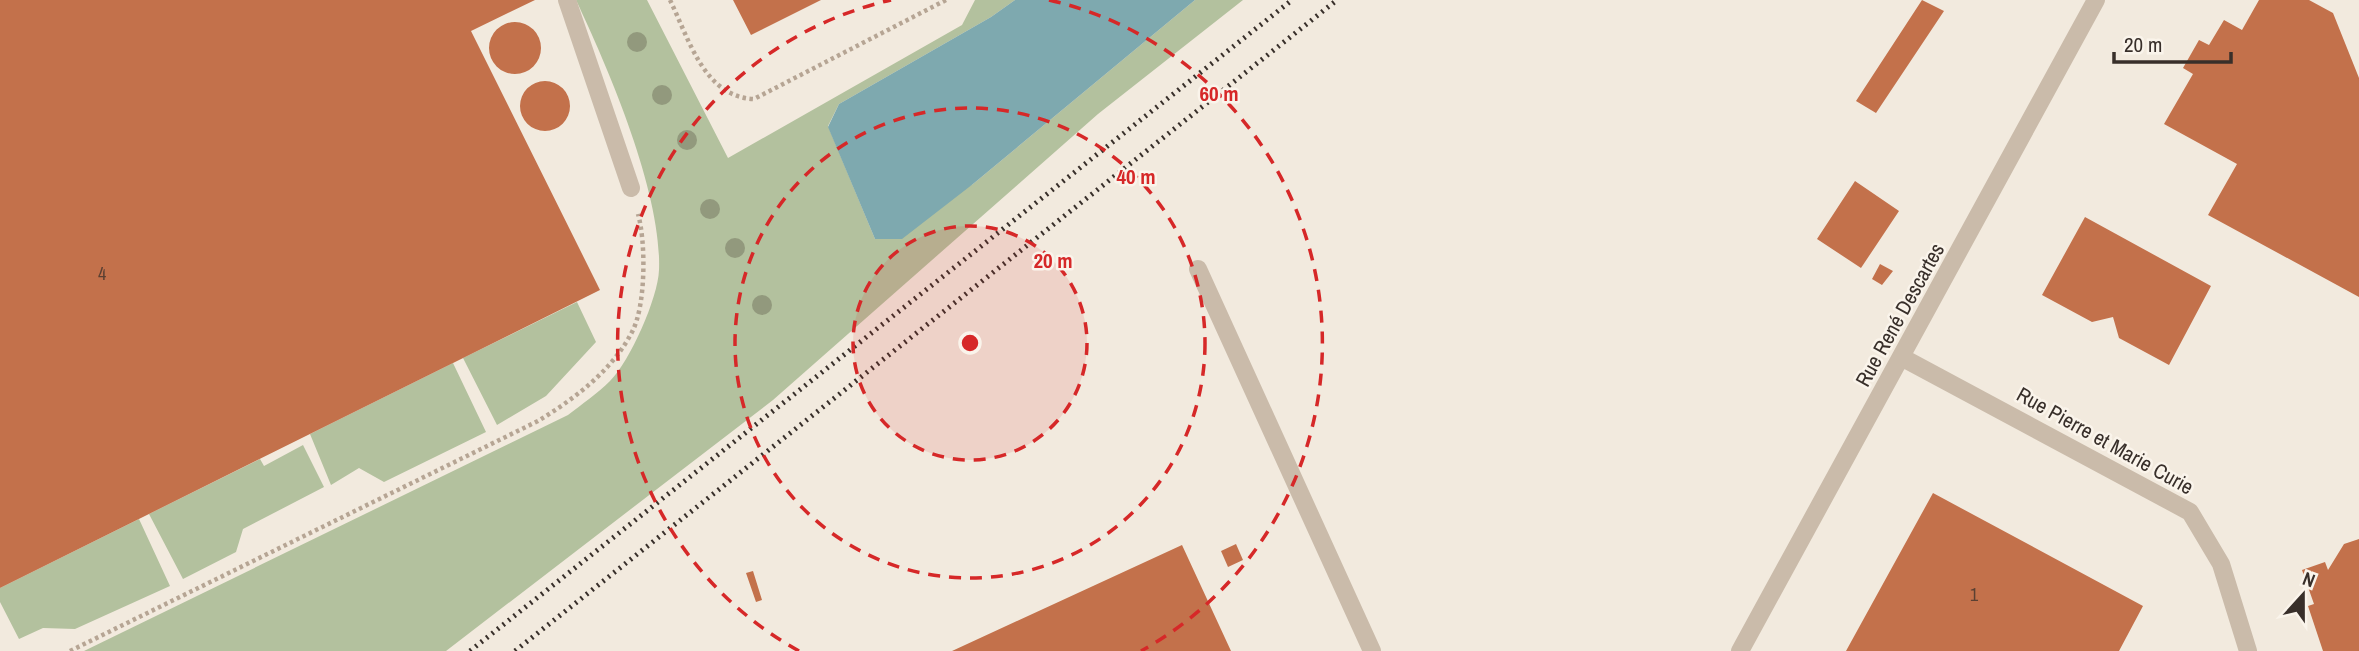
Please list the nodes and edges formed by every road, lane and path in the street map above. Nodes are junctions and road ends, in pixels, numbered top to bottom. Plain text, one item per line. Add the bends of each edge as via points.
1 (567, 0) edge
2 (670, 0) edge
3 (946, 0) edge
4 (2096, 0) edge
5 (631, 188) joint
6 (1198, 268) dead end
7 (1903, 358) junction
8 (70, 651) edge
9 (1372, 651) edge
10 (1740, 651) edge
11 (2248, 651) edge

1 - 5 street
2 - 3 path via 711,79 736,98 754,99
4 - 7 street, Rue René Descartes
5 - 8 path via 645,236 642,288 633,331 600,375 569,402
6 - 9 street
7 - 10 street, Rue René Descartes
7 - 11 street, Rue Pierre et Marie Curie via 2190,512 2221,564

